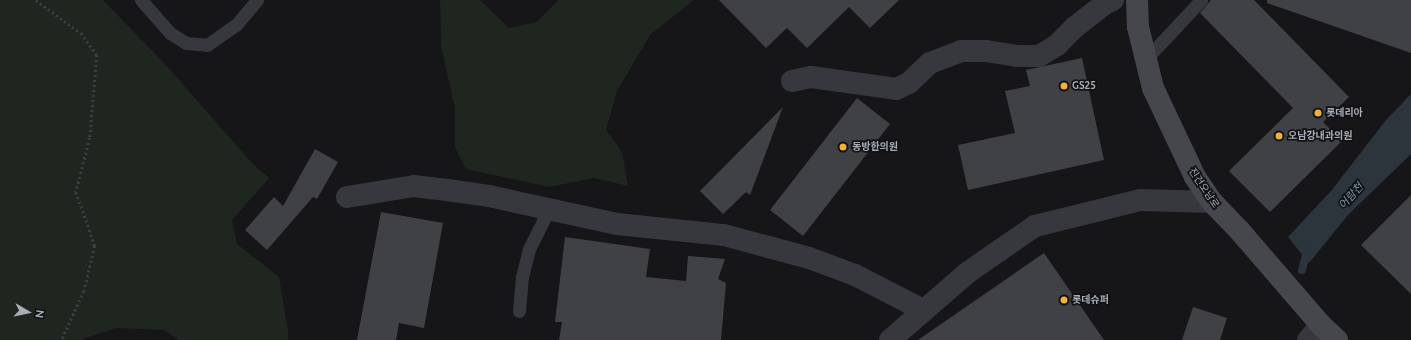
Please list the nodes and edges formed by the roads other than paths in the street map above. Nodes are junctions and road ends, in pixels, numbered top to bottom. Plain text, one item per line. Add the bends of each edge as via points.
1 (141, 0) edge
2 (257, 0) edge
3 (1113, 0) edge
4 (1137, 0) edge
5 (1201, 0) edge
6 (1146, 59) junction
7 (792, 81) dead end
8 (347, 197) dead end
9 (1212, 202) junction
10 (549, 209) junction
11 (923, 310) junction
12 (519, 311) dead end
13 (1315, 332) edge
14 (890, 340) edge
15 (1337, 340) edge

1 - 2 lane via 170,33 186,43 207,45 236,25
3 - 7 street via 1104,4 1057,45 1039,56 961,51 930,63 909,84 896,89 811,77
4 - 6 main road, 진건오남로 via 1138,27
5 - 6 lane
6 - 9 main road, 진건오남로 via 1153,88 1195,177
8 - 10 street via 414,186 489,196
9 - 11 street via 1140,200 1035,226 967,273
9 - 13 main road, 진건오남로 via 1239,230
10 - 11 street via 617,224 724,235 759,243 855,275
10 - 12 lane via 528,249
11 - 14 street
13 - 15 main road, 진건오남로

